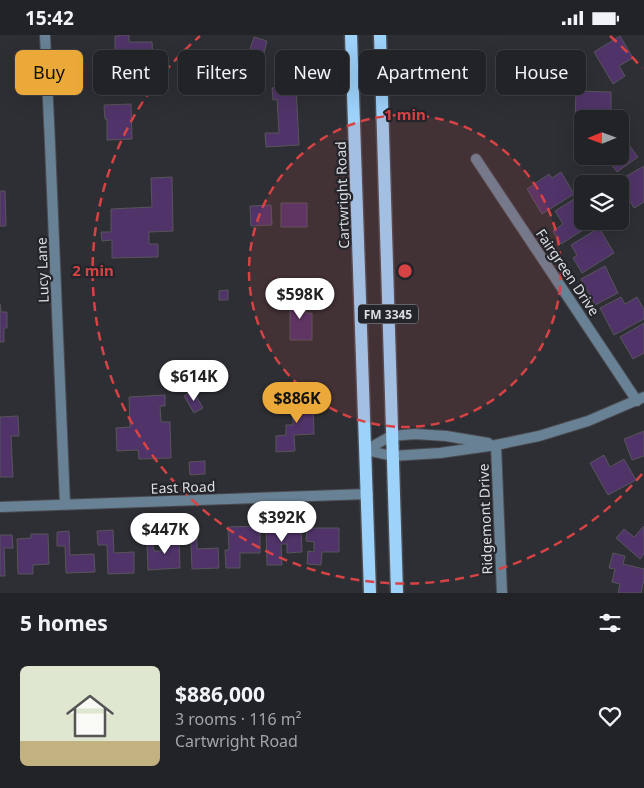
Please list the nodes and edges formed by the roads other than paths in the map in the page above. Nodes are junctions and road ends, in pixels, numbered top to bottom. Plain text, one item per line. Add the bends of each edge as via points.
1 (45, 35) edge
2 (351, 35) edge
3 (380, 35) edge
4 (476, 159) dead end
5 (640, 399) edge
6 (391, 436) junction
7 (496, 445) junction
8 (366, 450) junction
9 (392, 456) junction
10 (368, 494) junction
11 (65, 504) junction
12 (0, 507) edge
13 (370, 593) edge
14 (397, 593) edge
15 (502, 593) edge

1 - 11 street, Lucy Lane
2 - 8 main road, Cartwright Road / FM 3345
3 - 6 main road, FM 3345
4 - 5 street, Fairgreen Drive
5 - 7 street via 580,424
6 - 7 street via 446,436
6 - 8 street
6 - 9 main road, FM 3345
7 - 9 street
7 - 15 street, Ridgemont Drive
8 - 9 street
8 - 10 main road, Cartwright Road / FM 3345
9 - 14 main road, FM 3345
10 - 11 street, East Road
10 - 13 main road, Cartwright Road / FM 3345
11 - 12 street, East Road

